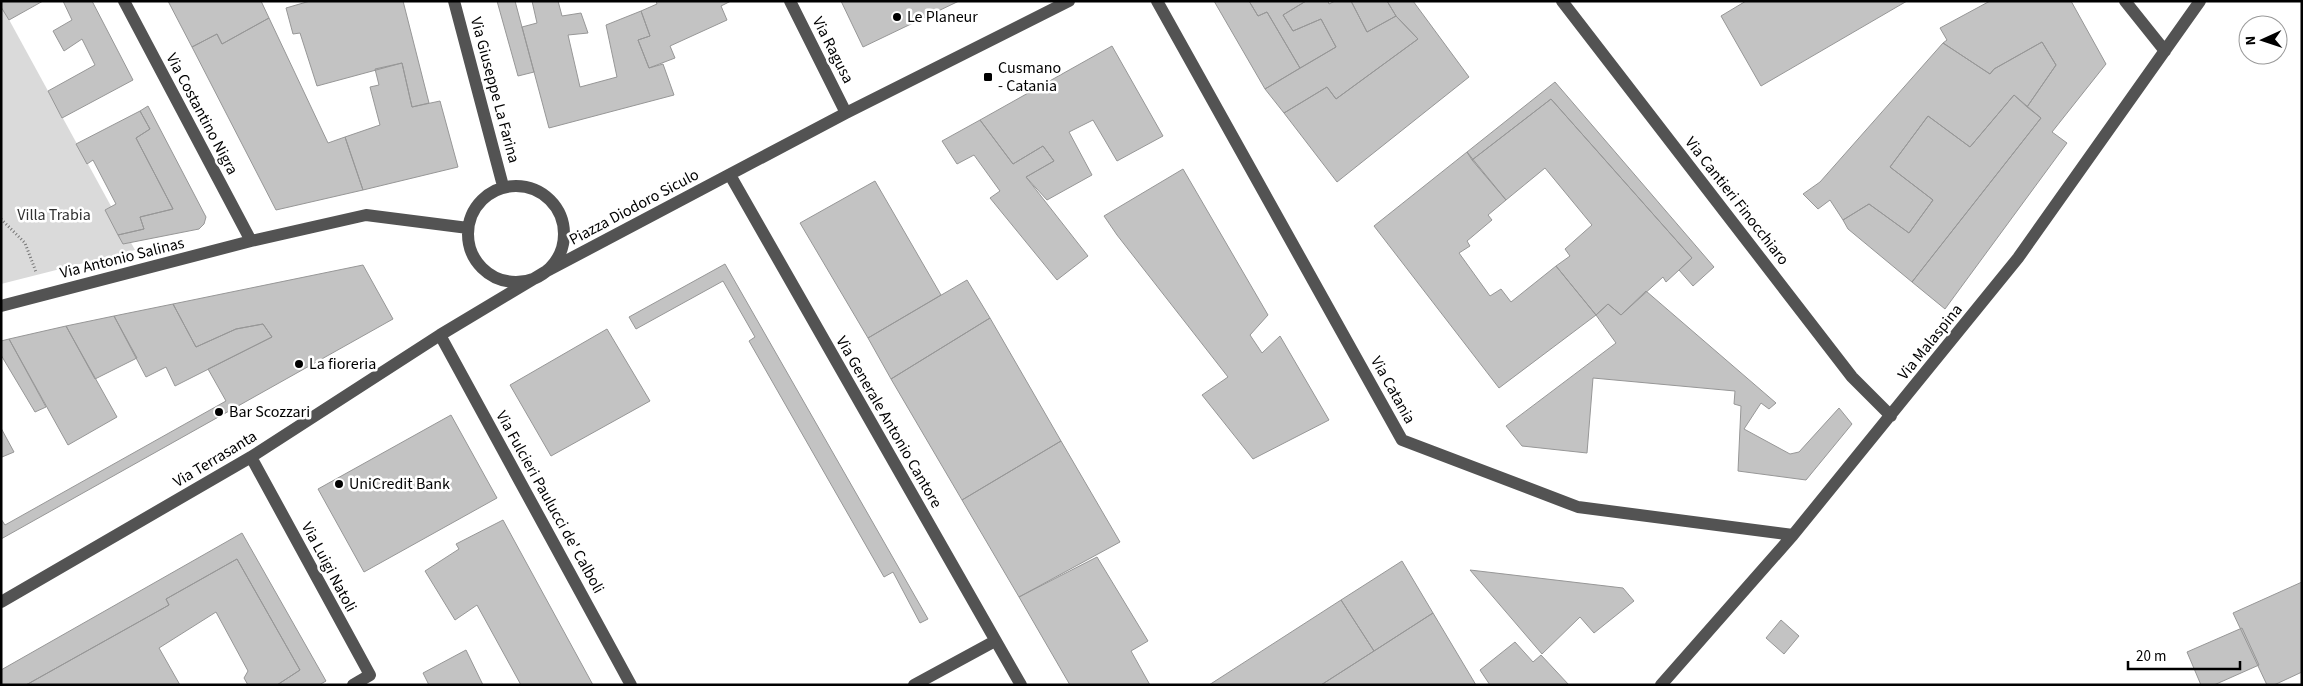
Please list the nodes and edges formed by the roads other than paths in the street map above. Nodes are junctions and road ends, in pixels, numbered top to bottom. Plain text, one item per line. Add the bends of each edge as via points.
1 (124, 1) edge
2 (454, 1) edge
3 (790, 1) edge
4 (1069, 1) edge
5 (1157, 1) edge
6 (1562, 1) edge
7 (2125, 1) edge
8 (2200, 1) edge
9 (2165, 51) junction
10 (846, 113) junction
11 (730, 175) junction
12 (504, 186) junction
13 (468, 228) junction
14 (250, 242) junction
15 (545, 272) junction
16 (1, 306) edge
17 (440, 335) junction
18 (1891, 416) junction
19 (251, 457) junction
20 (1793, 535) junction
21 (1, 602) edge
22 (995, 640) junction
23 (352, 685) edge
24 (631, 685) edge
25 (914, 685) edge
26 (1021, 685) edge
27 (1661, 685) edge

1 - 14 street, Via Costantino Nigra
2 - 12 street, Via Giuseppe La Farina
3 - 10 street, Via Ragusa
4 - 10 street, Piazza Diodoro Siculo
5 - 20 street, Via Catania via 1402,440 1578,507
6 - 18 street, Via Cantieri Finocchiaro via 1852,377
7 - 9 street
8 - 9 street, Via Malaspina
9 - 18 street, Via Malaspina via 2018,258
10 - 11 street, Piazza Diodoro Siculo
11 - 15 street, Piazza Diodoro Siculo
11 - 22 street, Via Generale Antonio Cantore
12 - 13 street via 479,202 471,214
12 - 15 street via 536,189 550,199 559,212 564,228 563,244 556,260
13 - 14 street via 366,215
13 - 15 street via 468,244 474,259 485,271 499,279 515,282 531,280
14 - 16 street, Via Antonio Salinas
15 - 17 street, Piazza Diodoro Siculo
17 - 19 street, Via Terrasanta
17 - 24 street, Via Fulcieri Paulucci de' Calboli
18 - 20 street, Via Malaspina
19 - 21 street, Via Terrasanta
19 - 23 street, Via Luigi Natoli via 370,675
20 - 27 street, Via Malaspina
22 - 25 street
22 - 26 street, Via Generale Antonio Cantore

